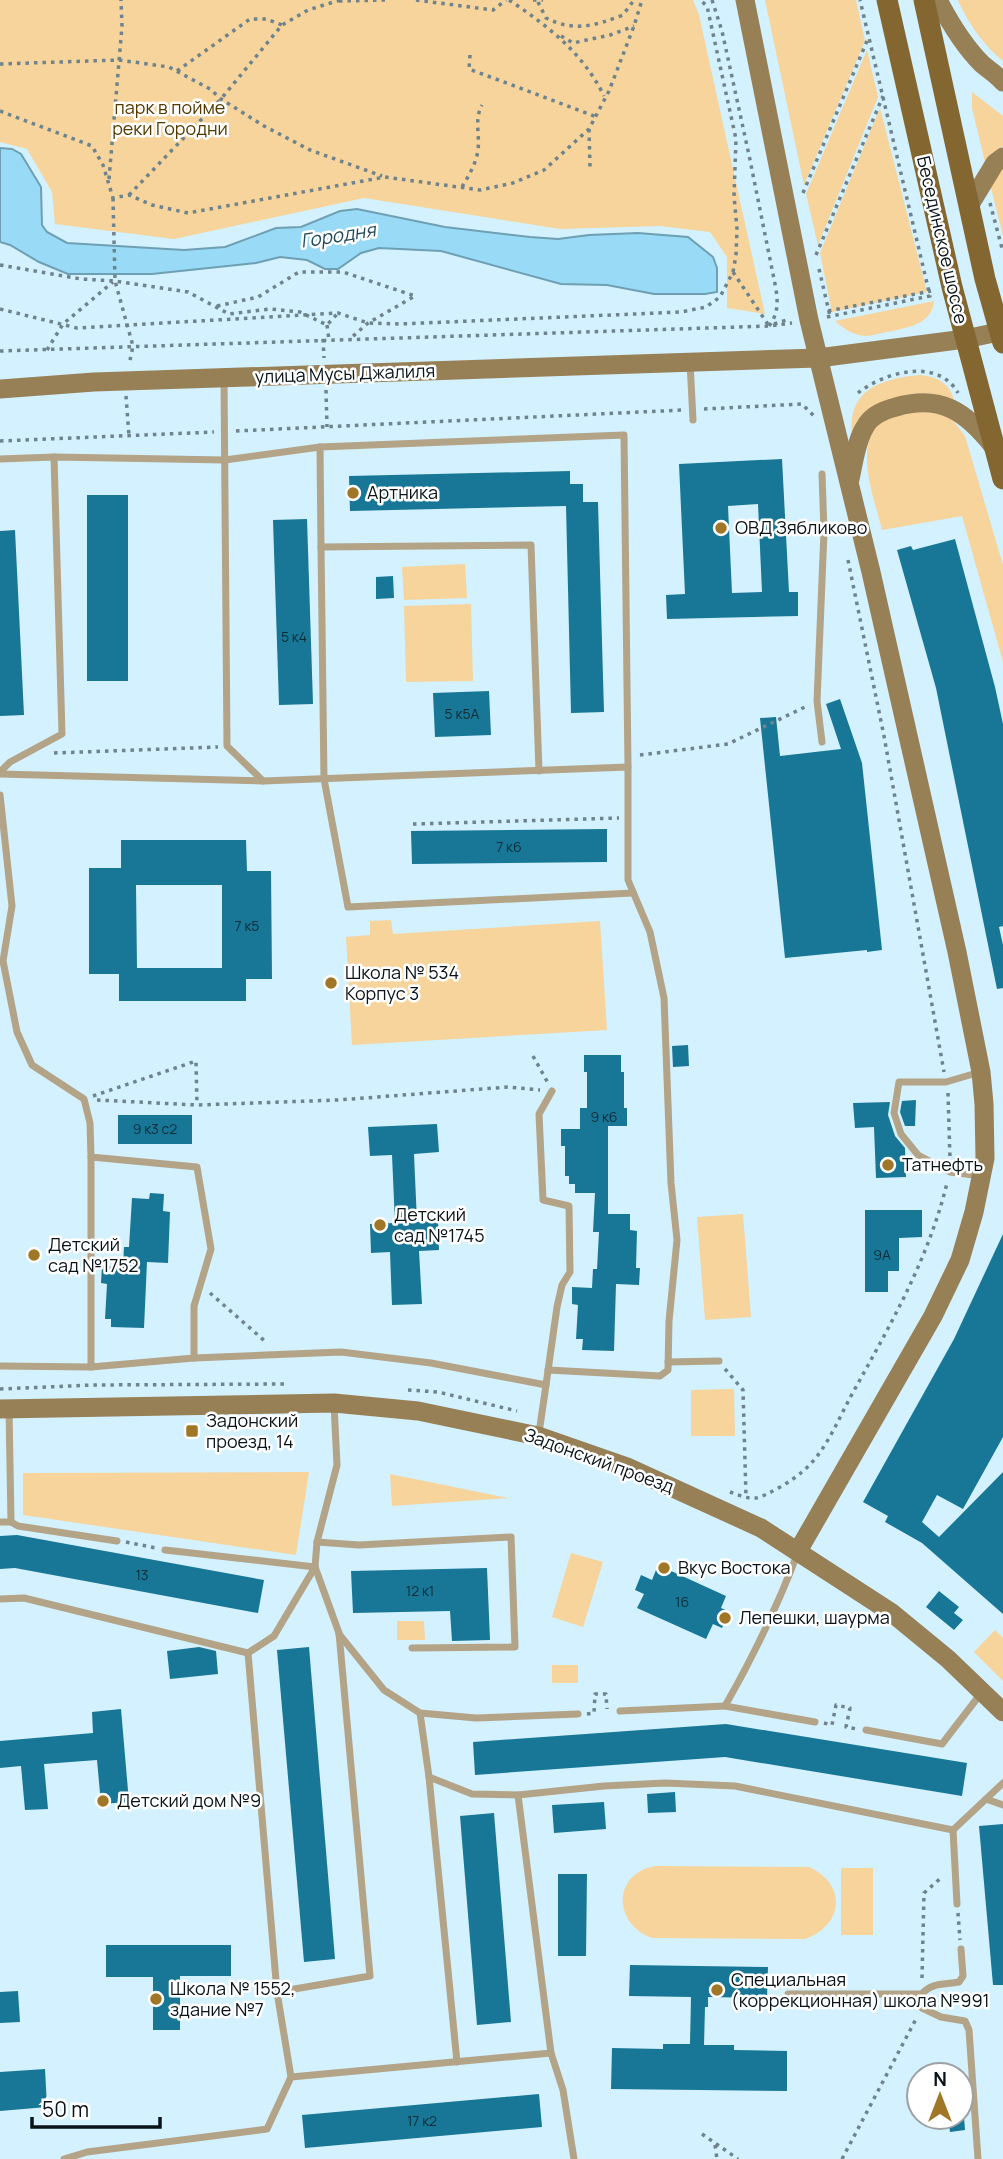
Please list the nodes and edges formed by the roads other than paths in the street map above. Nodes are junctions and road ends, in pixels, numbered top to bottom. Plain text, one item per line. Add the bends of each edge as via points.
1 (745, 0) edge
2 (887, 0) edge
3 (924, 0) edge
4 (938, 0) edge
5 (1001, 79) edge
6 (1003, 157) edge
7 (969, 206) junction
8 (1002, 336) edge
9 (965, 339) junction
10 (818, 358) junction
11 (690, 362) junction
12 (224, 378) junction
13 (0, 388) edge
14 (693, 420) dead end
15 (993, 446) junction
16 (320, 447) junction
17 (54, 457) junction
18 (0, 459) edge
19 (225, 460) junction
20 (822, 474) dead end
21 (1003, 479) edge
22 (849, 483) junction
23 (851, 530) junction
24 (824, 532) junction
25 (321, 547) junction
26 (822, 742) dead end
27 (0, 759) edge
28 (10, 762) junction
29 (628, 767) junction
30 (539, 771) junction
31 (0, 773) edge
32 (324, 779) junction
33 (263, 781) junction
34 (0, 795) edge
35 (2, 828) edge
36 (633, 893) junction
37 (0, 931) edge
38 (9, 931) junction
39 (981, 1072) junction
40 (552, 1091) road end
41 (92, 1157) junction
42 (981, 1176) junction
43 (194, 1358) junction
44 (668, 1362) junction
45 (719, 1362) road end
46 (0, 1366) edge
47 (91, 1367) junction
48 (548, 1370) junction
49 (546, 1385) junction
50 (334, 1403) junction
51 (4, 1408) edge
52 (540, 1427) junction
53 (0, 1522) edge
54 (11, 1522) junction
55 (117, 1541) road end
56 (317, 1542) junction
57 (165, 1550) road end
58 (798, 1551) junction
59 (315, 1567) junction
60 (0, 1599) edge
61 (339, 1633) junction
62 (412, 1648) dead end
63 (248, 1653) junction
64 (982, 1692) junction
65 (725, 1706) junction
66 (620, 1711) road end
67 (1003, 1712) edge
68 (420, 1713) junction
69 (578, 1714) road end
70 (815, 1722) road end
71 (866, 1730) road end
72 (429, 1777) junction
73 (1003, 1783) edge
74 (518, 1795) junction
75 (986, 1799) junction
76 (1003, 1805) edge
77 (953, 1830) junction
78 (957, 1904) road end
79 (961, 1949) road end
80 (277, 1992) junction
81 (788, 1994) dead end
82 (922, 1994) junction
83 (551, 2053) junction
84 (457, 2062) junction
85 (291, 2077) junction
86 (64, 2159) edge
87 (574, 2159) edge
88 (978, 2159) edge

1 - 10 street
2 - 9 main road, Бесединское шоссе
3 - 7 main road, Бесединское шоссе
4 - 5 street via 965,43
6 - 7 street
7 - 8 main road, Бесединское шоссе
8 - 9 street, улица Мусы Джалиля
9 - 10 street, улица Мусы Джалиля
9 - 15 main road, Бесединское шоссе
10 - 11 street, улица Мусы Джалиля
10 - 22 street
11 - 12 street, улица Мусы Джалиля
11 - 14 lane
12 - 13 street, улица Мусы Джалиля
12 - 19 lane
15 - 21 main road, Бесединское шоссе
15 - 22 street via 981,430 949,406 901,405 880,413 864,427
16 - 19 lane
16 - 25 lane
16 - 29 lane via 624,435
17 - 18 lane
17 - 19 lane
17 - 28 lane via 62,734
19 - 33 lane via 227,746
20 - 24 lane
22 - 23 street
23 - 24 lane
23 - 39 street via 957,952
24 - 26 lane via 817,701
25 - 30 lane via 531,545
25 - 32 lane
27 - 28 lane
28 - 31 lane
29 - 30 lane
29 - 36 lane via 628,880
30 - 32 lane
31 - 33 lane
32 - 33 lane
32 - 36 lane via 348,908
34 - 35 lane
35 - 38 lane via 12,906
36 - 44 lane via 650,932 664,998 677,1240
37 - 38 lane
38 - 41 lane via 3,961 17,1032 32,1065 84,1099
39 - 42 street via 985,1158
39 - 42 lane via 946,1082 899,1082 894,1113 901,1134 918,1155 950,1172
40 - 48 lane via 539,1114 543,1200 569,1206 570,1272 556,1307
41 - 43 lane via 197,1167 211,1248 194,1306
41 - 47 lane
42 - 58 street via 960,1260 933,1316
43 - 47 lane
43 - 49 lane via 341,1352
44 - 45 lane
44 - 48 lane via 660,1376
46 - 47 lane
48 - 49 lane
49 - 52 lane
50 - 51 street, Задонский проезд
50 - 52 street, Задонский проезд
50 - 56 lane via 337,1465
51 - 54 lane
52 - 58 street, Задонский проезд via 761,1528
53 - 54 lane
54 - 55 lane
56 - 59 lane
56 - 62 lane via 359,1545 511,1537 514,1647
57 - 59 lane
58 - 64 street, Задонский проезд via 892,1613
58 - 65 lane via 753,1657
59 - 61 lane
59 - 63 lane via 274,1636
60 - 63 lane via 24,1598
61 - 68 lane via 384,1690
61 - 80 lane via 370,1976
63 - 80 lane
64 - 67 street, Задонский проезд
64 - 71 lane via 942,1744
65 - 66 lane
65 - 70 lane
68 - 69 lane via 476,1718
68 - 72 lane
72 - 74 lane via 472,1794
72 - 84 lane
73 - 75 lane
74 - 77 lane via 665,1783 735,1786
74 - 83 lane
75 - 76 lane
75 - 77 lane
77 - 78 lane
79 - 82 lane via 963,1976 959,1982 937,1984
80 - 85 lane
81 - 82 lane
82 - 88 lane via 922,2008 965,2021 970,2030
83 - 84 lane
83 - 87 lane via 563,2090
84 - 85 lane
85 - 86 lane via 267,2129 87,2152

